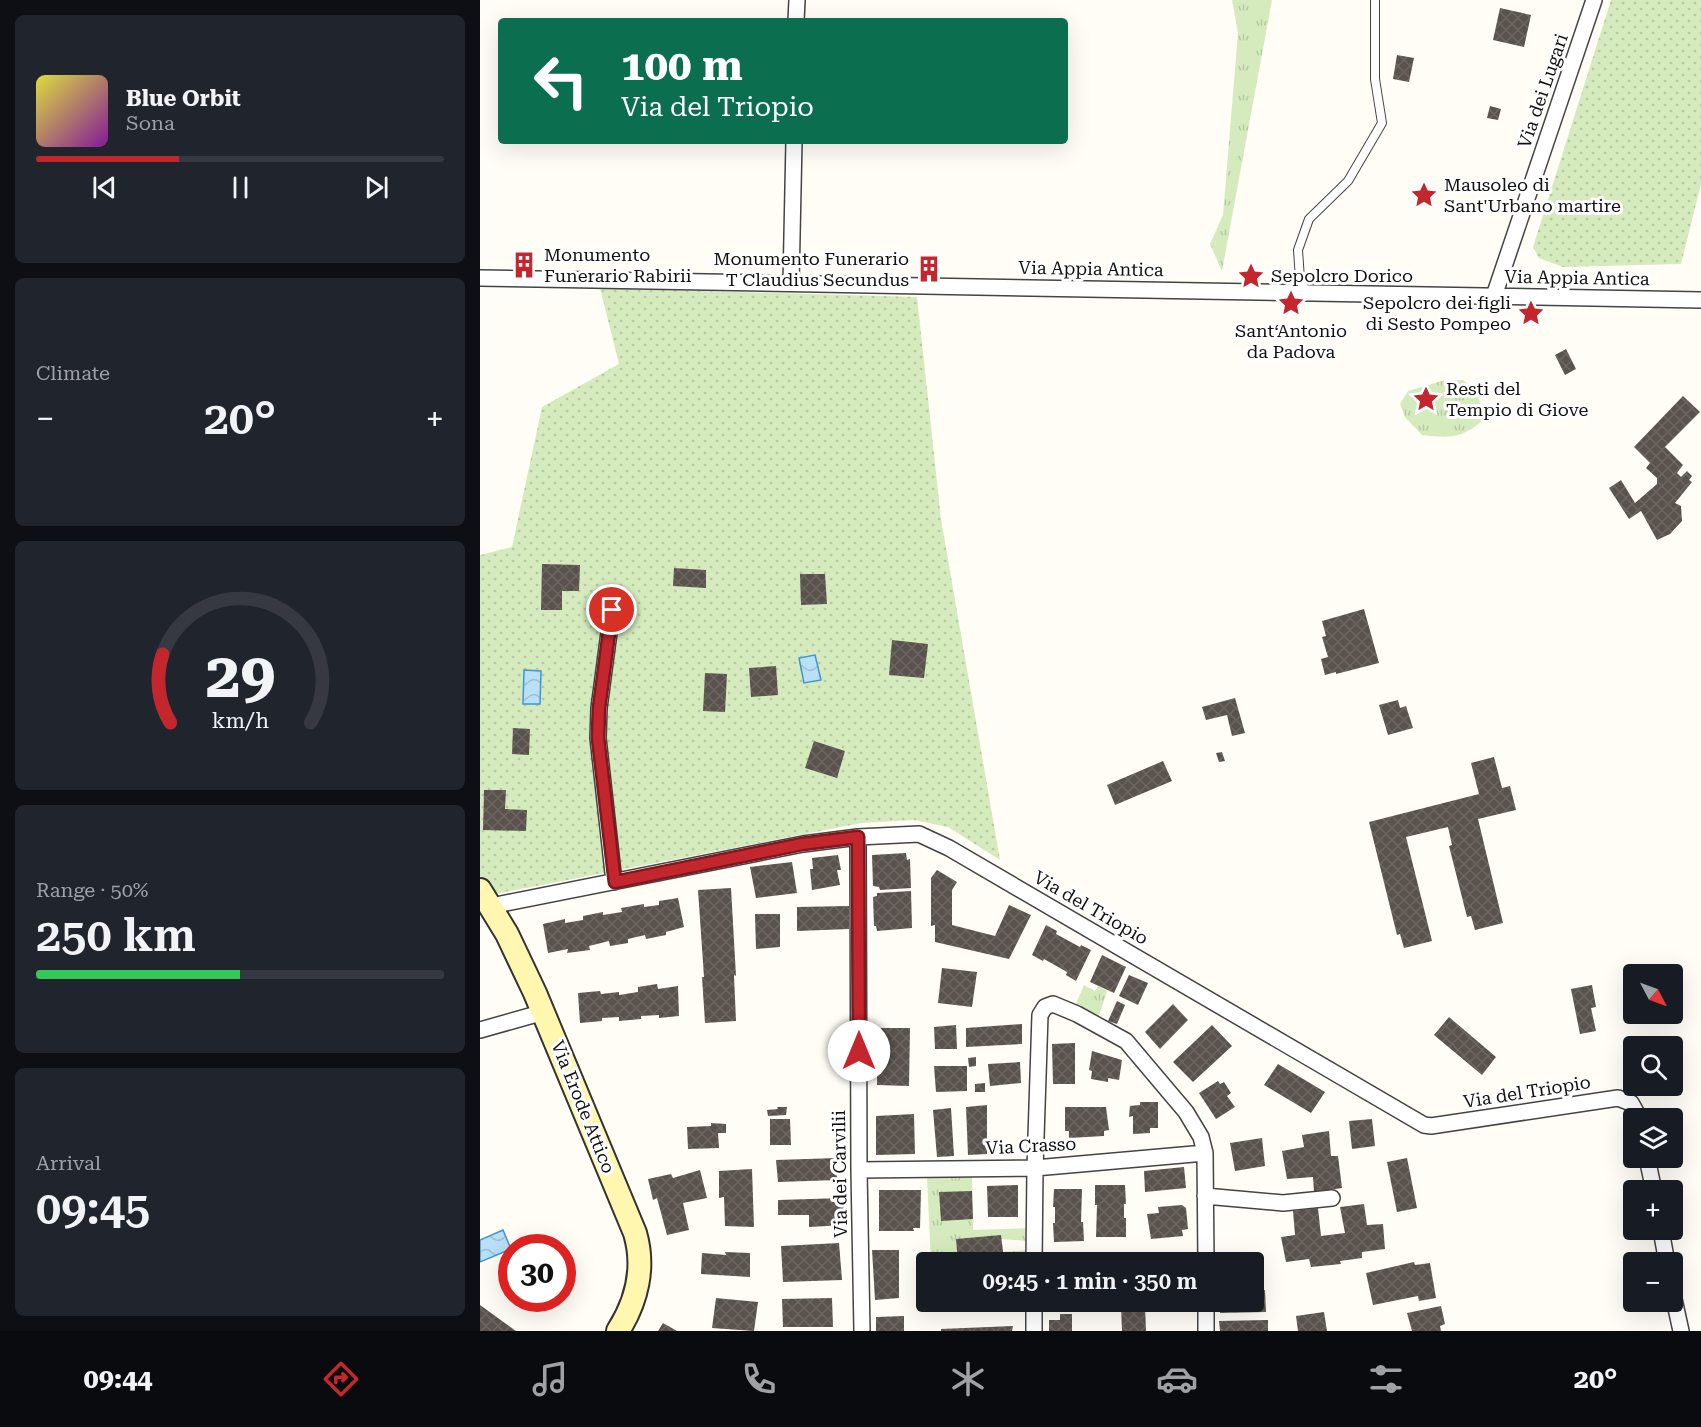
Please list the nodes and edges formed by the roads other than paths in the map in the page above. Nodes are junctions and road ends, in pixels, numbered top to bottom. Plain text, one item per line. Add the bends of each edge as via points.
1 (797, 0) edge
2 (1375, 0) edge
3 (1594, 0) edge
4 (796, 18) edge
5 (794, 144) edge
6 (480, 278) edge
7 (791, 283) junction
8 (1306, 292) junction
9 (1494, 296) junction
10 (1701, 300) edge
11 (612, 610) dead end
12 (858, 837) junction
13 (615, 882) junction
14 (485, 898) edge
15 (544, 1012) junction
16 (480, 1030) edge
17 (1634, 1108) edge
18 (1205, 1153) junction
19 (1035, 1167) junction
20 (859, 1170) junction
21 (1205, 1196) junction
22 (1332, 1198) dead end
23 (1034, 1252) edge
24 (1206, 1252) edge
25 (1034, 1312) edge
26 (1206, 1312) edge
27 (1677, 1312) edge
28 (618, 1331) edge
29 (862, 1331) edge
30 (1034, 1331) edge
31 (1206, 1331) edge
32 (1681, 1331) edge

1 - 4 street
2 - 8 lane via 1375,80 1383,123 1348,181 1309,219 1298,250 1300,279
3 - 9 street, Via dei Lugari
5 - 7 street
6 - 7 street, Via Appia Antica
7 - 8 street, Via Appia Antica
8 - 9 street, Via Appia Antica
9 - 10 street, Via Appia Antica
11 - 13 street via 598,738
12 - 13 street, Via del Triopio via 802,844
12 - 17 street, Via del Triopio via 919,834 949,848 1424,1125 1618,1098
12 - 20 street, Via dei Carvilii
13 - 14 street, Via del Triopio
14 - 15 main road, Via Erode Attico
15 - 16 street
15 - 28 main road, Via Erode Attico via 638,1243 638,1284
18 - 19 street, Via Crasso
18 - 19 street via 1201,1137 1186,1112 1126,1041 1053,1004 1040,1015
18 - 21 street
19 - 20 street, Via Crasso
19 - 23 street
20 - 29 street, Via dei Carvilii
21 - 22 street via 1283,1203
21 - 24 street
25 - 30 street
26 - 31 street
27 - 32 street

